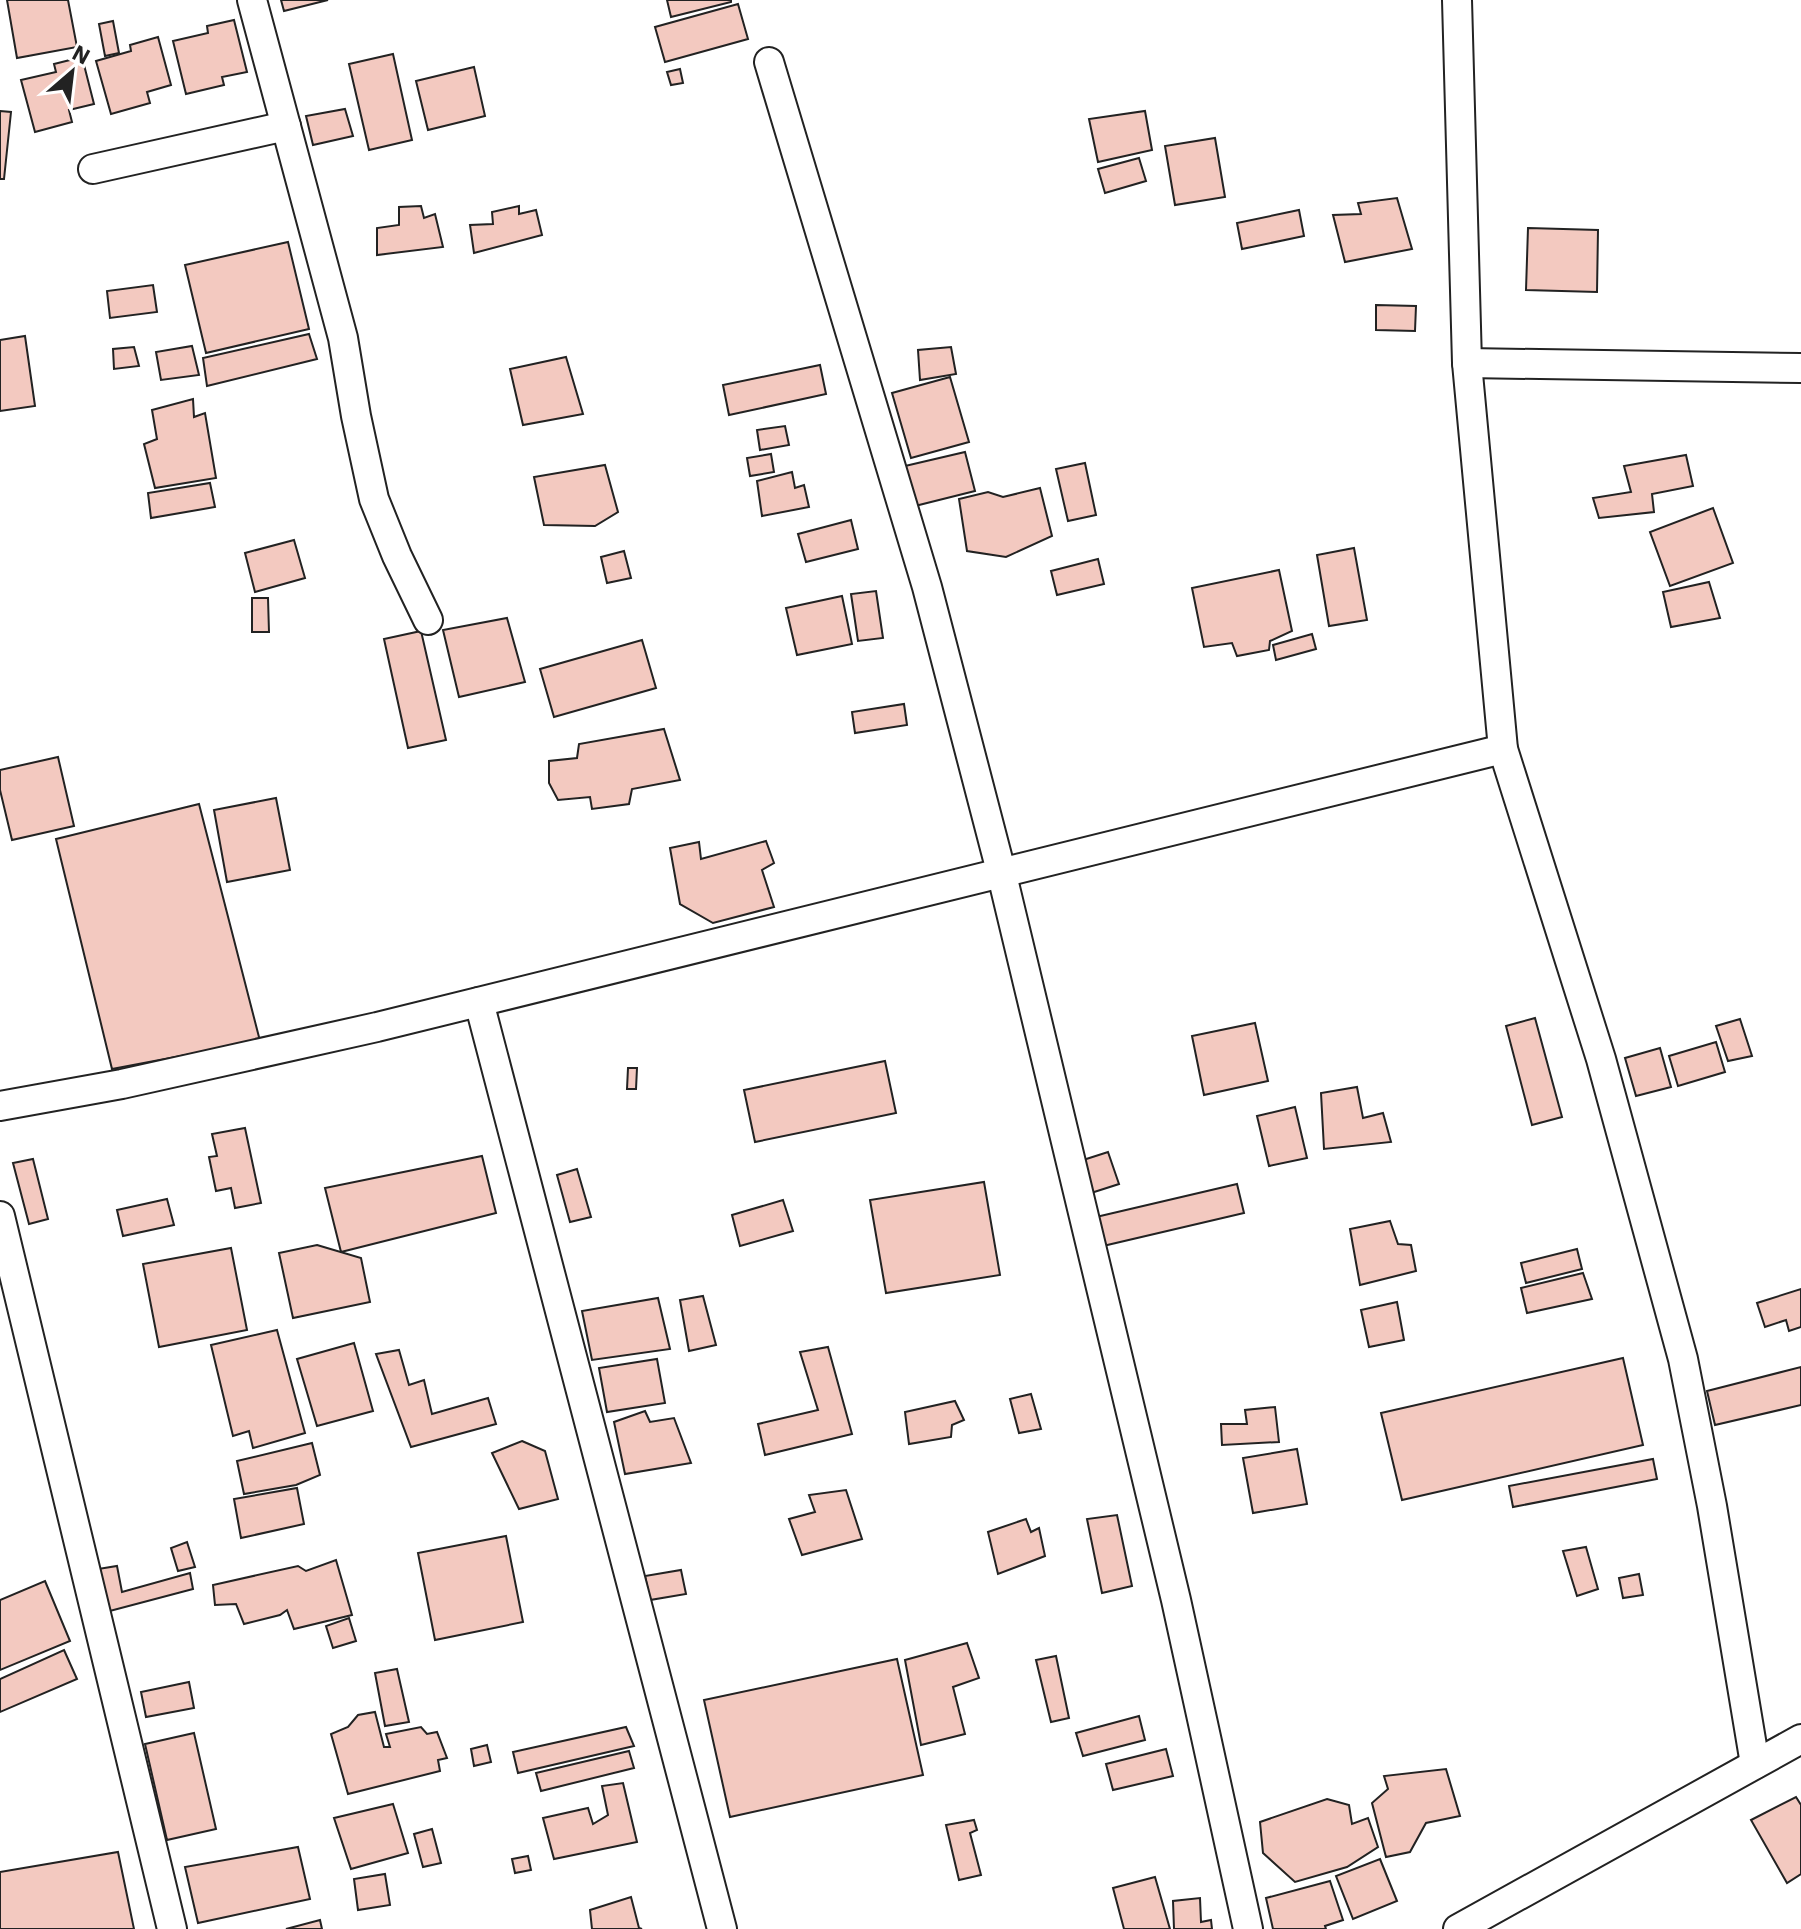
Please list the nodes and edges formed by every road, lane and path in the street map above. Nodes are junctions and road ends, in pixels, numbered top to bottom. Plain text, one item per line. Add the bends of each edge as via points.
1 (252, 0) edge
2 (1457, 0) edge
3 (769, 62) dead end
4 (286, 126) junction
5 (93, 169) dead end
6 (1467, 363) junction
7 (1801, 368) edge
8 (428, 620) dead end
9 (1503, 749) junction
10 (1002, 875) junction
11 (479, 1002) junction
12 (0, 1106) edge
13 (0, 1216) edge
14 (1801, 1739) edge
15 (1755, 1764) junction
16 (172, 1929) edge
17 (722, 1929) edge
18 (1248, 1929) edge
19 (1458, 1929) edge

1 - 4 street
2 - 6 street
3 - 10 street via 927,587
4 - 5 street
4 - 8 street via 343,338 374,499
6 - 7 street
6 - 9 street
9 - 10 street
9 - 15 street via 1601,1059 1683,1359
10 - 11 street
10 - 18 street via 1176,1600
11 - 12 street via 241,1059
11 - 17 street
13 - 16 street
14 - 15 street
15 - 19 street

